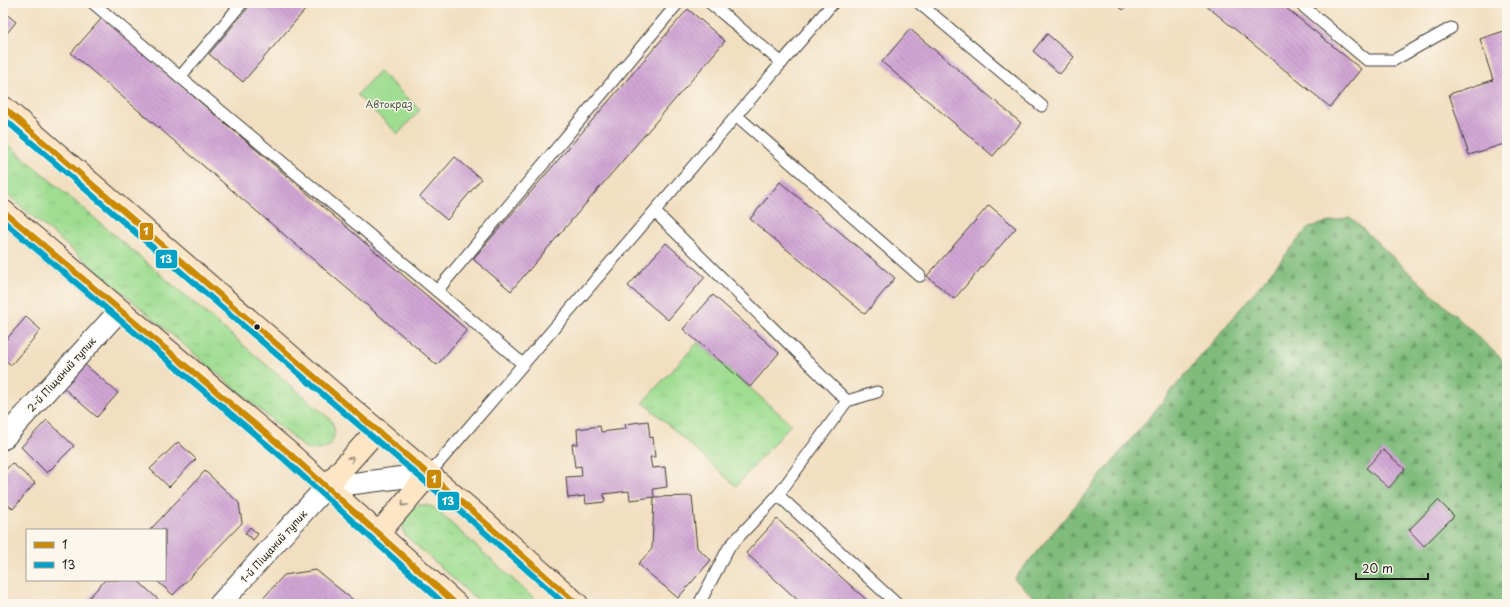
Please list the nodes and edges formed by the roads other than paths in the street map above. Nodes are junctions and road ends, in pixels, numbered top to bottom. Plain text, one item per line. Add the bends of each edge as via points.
1 (93, 3) edge
2 (242, 3) edge
3 (678, 3) edge
4 (710, 3) edge
5 (833, 3) edge
6 (919, 3) edge
7 (1299, 3) edge
8 (1451, 28) dead end
9 (782, 63) junction
10 (180, 77) junction
11 (1042, 106) dead end
12 (3, 108) edge
13 (737, 116) junction
14 (3, 210) edge
15 (655, 212) junction
16 (920, 276) dead end
17 (437, 291) junction
18 (120, 310) junction
19 (523, 364) junction
20 (877, 392) dead end
21 (847, 401) junction
22 (377, 430) junction
23 (3, 439) edge
24 (429, 474) junction
25 (326, 487) junction
26 (778, 495) junction
27 (378, 534) junction
28 (220, 604) edge
29 (456, 604) edge
30 (577, 604) edge
31 (699, 604) edge
32 (897, 604) edge

1 - 10 lane
2 - 10 lane
3 - 17 lane
4 - 9 lane
5 - 9 lane
6 - 11 lane
7 - 8 lane via 1367,60 1394,60
9 - 13 lane
10 - 17 lane
12 - 22 main road
13 - 15 lane
13 - 16 lane
14 - 18 main road
15 - 19 lane
15 - 21 lane
17 - 19 lane
18 - 23 street, 2-й Піщаний тупик
18 - 25 main road
19 - 24 lane
20 - 21 lane
21 - 26 lane
22 - 24 main road
25 -> 22 main road
24 - 25 street
24 -> 27 main road
24 - 30 main road
25 - 27 main road
25 - 28 street, 1-й Піщаний тупик
26 - 31 lane via 728,547
26 - 32 lane
27 - 29 main road

